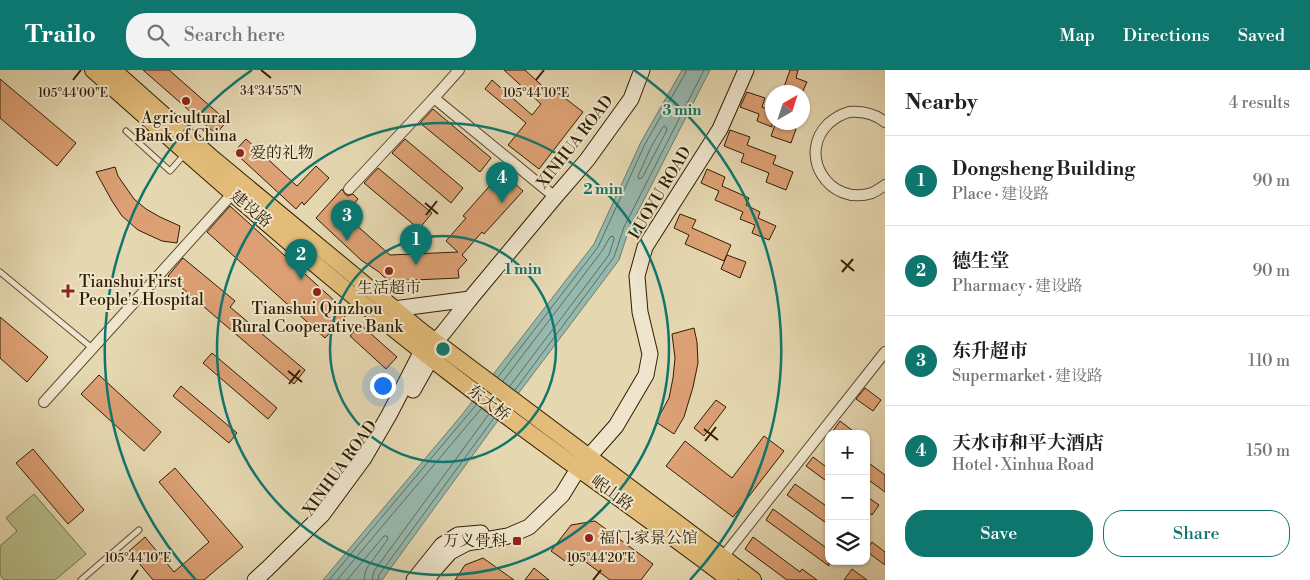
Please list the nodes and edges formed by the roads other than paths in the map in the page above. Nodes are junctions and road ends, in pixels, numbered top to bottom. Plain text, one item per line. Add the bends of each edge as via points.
1 (93, 70) edge
2 (113, 70) edge
3 (459, 70) edge
4 (642, 70) edge
5 (746, 70) edge
6 (434, 98) junction
7 (885, 120) edge
8 (126, 132) dead end
9 (186, 153) junction
10 (885, 185) edge
11 (349, 189) dead end
12 (233, 193) junction
13 (555, 196) junction
14 (0, 272) edge
15 (470, 299) junction
16 (394, 309) junction
17 (92, 349) junction
18 (429, 350) junction
19 (885, 352) edge
20 (471, 368) joint
21 (459, 381) joint
22 (44, 402) dead end
23 (519, 425) joint
24 (584, 462) junction
25 (140, 530) dead end
26 (723, 557) junction
27 (81, 580) edge
28 (255, 580) edge
29 (270, 580) edge
30 (414, 580) edge
31 (427, 580) edge
32 (730, 580) edge
33 (753, 580) edge

1 - 9 main road, 建设路
2 - 16 main road, 建设路 via 212,158
3 - 6 street
4 - 13 main road, XINHUA ROAD via 631,99 587,160
5 - 24 main road, LUOYU ROAD via 720,129 645,247 637,276 640,312 650,354 646,375 616,426
6 - 11 street
6 - 13 street
7 - 10 street via 859,111 834,118 824,127 815,152 822,177 844,193 866,194
8 - 9 lane via 170,171
9 - 12 main road, 建设路
12 - 17 street
12 - 18 main road, 建设路 via 383,320
13 - 15 main road, XINHUA ROAD
14 - 17 lane
15 - 16 main road
15 - 18 main road, XINHUA ROAD
16 - 18 main road, 建设路
17 - 22 street
18 - 20 main road, 建设路
18 - 21 main road, 建设路
18 - 28 main road, XINHUA ROAD via 364,458 322,515
18 - 29 main road, XINHUA ROAD via 396,418 371,460 325,520
19 - 26 street
20 - 24 main road, 东大桥 via 528,411
21 - 23 main road, 东大桥
23 - 24 main road, 岷山路
24 - 26 main road, 岷山路
24 - 30 main road, LUOYU ROAD via 521,523 498,532 458,535 442,545
24 - 31 main road, LUOYU ROAD via 562,495 529,528 508,536 467,543 450,552
24 - 32 main road, 岷山路
25 - 27 lane
26 - 33 main road, 岷山路

